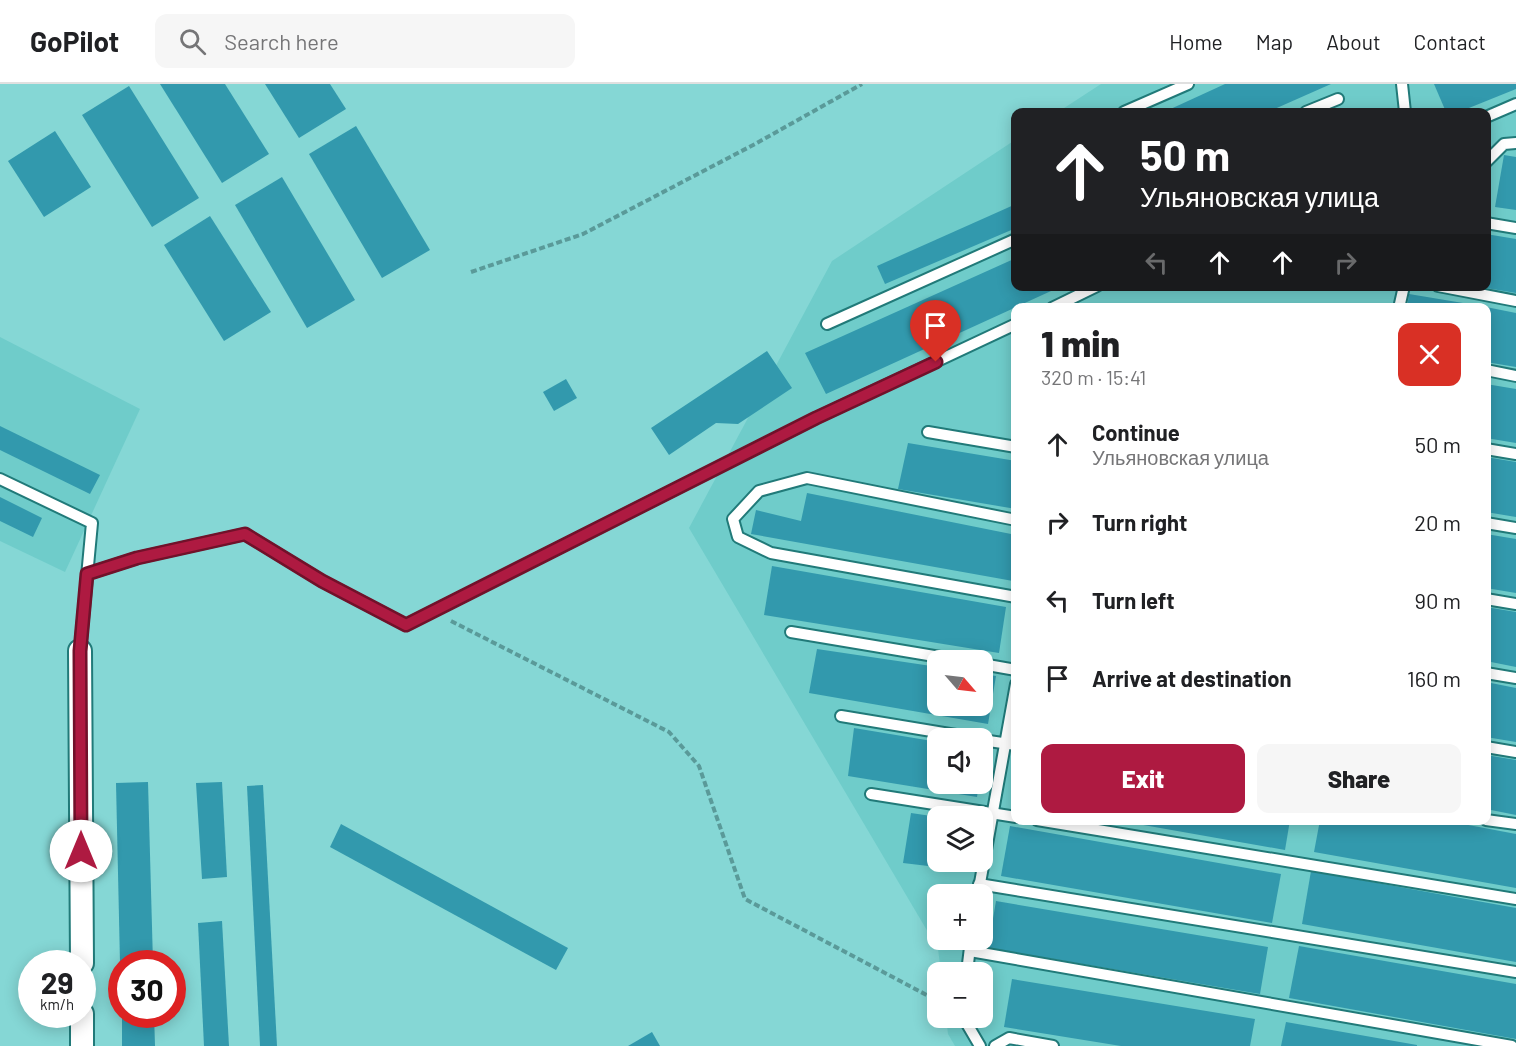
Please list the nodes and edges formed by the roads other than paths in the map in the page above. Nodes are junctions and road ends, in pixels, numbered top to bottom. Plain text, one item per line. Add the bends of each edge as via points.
1 (1188, 84) edge
2 (1402, 84) edge
3 (1338, 99) dead end
4 (1516, 104) edge
5 (1133, 108) edge
6 (1316, 108) edge
7 (1405, 108) edge
8 (1491, 115) edge
9 (1516, 143) edge
10 (1491, 157) edge
11 (1491, 224) edge
12 (1516, 228) edge
13 (1011, 241) edge
14 (1087, 291) edge
15 (1464, 291) edge
16 (1516, 301) edge
17 (1062, 303) edge
18 (827, 324) dead end
19 (1011, 326) edge
20 (1491, 371) edge
21 (1516, 376) edge
22 (928, 432) dead end
23 (1011, 446) edge
24 (1491, 450) edge
25 (1516, 454) edge
26 (0, 479) edge
27 (1011, 519) edge
28 (1491, 524) edge
29 (1516, 528) edge
30 (87, 574) junction
31 (1011, 596) edge
32 (1491, 600) edge
33 (1516, 604) edge
34 (791, 632) dead end
35 (80, 651) joint
36 (927, 655) edge
37 (993, 666) edge
38 (1011, 669) edge
39 (1491, 674) edge
40 (1516, 678) edge
41 (841, 716) dead end
42 (927, 730) edge
43 (993, 742) edge
44 (1010, 744) edge
45 (1491, 748) edge
46 (1516, 752) edge
47 (871, 794) dead end
48 (947, 806) edge
49 (993, 809) edge
50 (993, 813) edge
51 (1011, 816) edge
52 (1491, 820) edge
53 (1516, 824) edge
54 (1066, 825) edge
55 (993, 891) edge
56 (1516, 899) edge
57 (82, 950) edge
58 (970, 951) joint
59 (968, 962) edge
60 (1516, 972) edge
61 (82, 1028) edge
62 (969, 1028) edge
63 (82, 1046) edge
64 (980, 1046) edge
65 (995, 1046) edge
66 (1053, 1046) edge
67 (1512, 1046) edge

1 - 5 lane
2 - 7 lane
3 - 6 lane
4 - 8 lane
9 - 10 lane via 1504,144
11 - 12 lane
13 - 18 lane
14 - 17 lane
15 - 16 lane
19 - 30 lane via 816,418 406,625 322,581 245,534 137,558
20 - 21 lane
22 - 23 lane
24 - 25 lane
26 - 30 lane via 92,523
27 - 31 lane via 807,478 759,491 733,519 738,537 771,553
28 - 29 lane
30 - 35 lane
32 - 33 lane
34 - 36 lane
35 - 57 street
37 - 38 lane
39 - 40 lane
41 - 42 lane
43 - 44 lane
44 - 49 lane
45 - 46 lane
47 - 48 lane
50 - 51 lane
52 - 53 lane
54 - 56 lane
55 - 60 lane
58 - 59 lane
58 - 67 lane
61 - 63 street
62 - 64 lane
65 - 66 lane via 1009,1038

